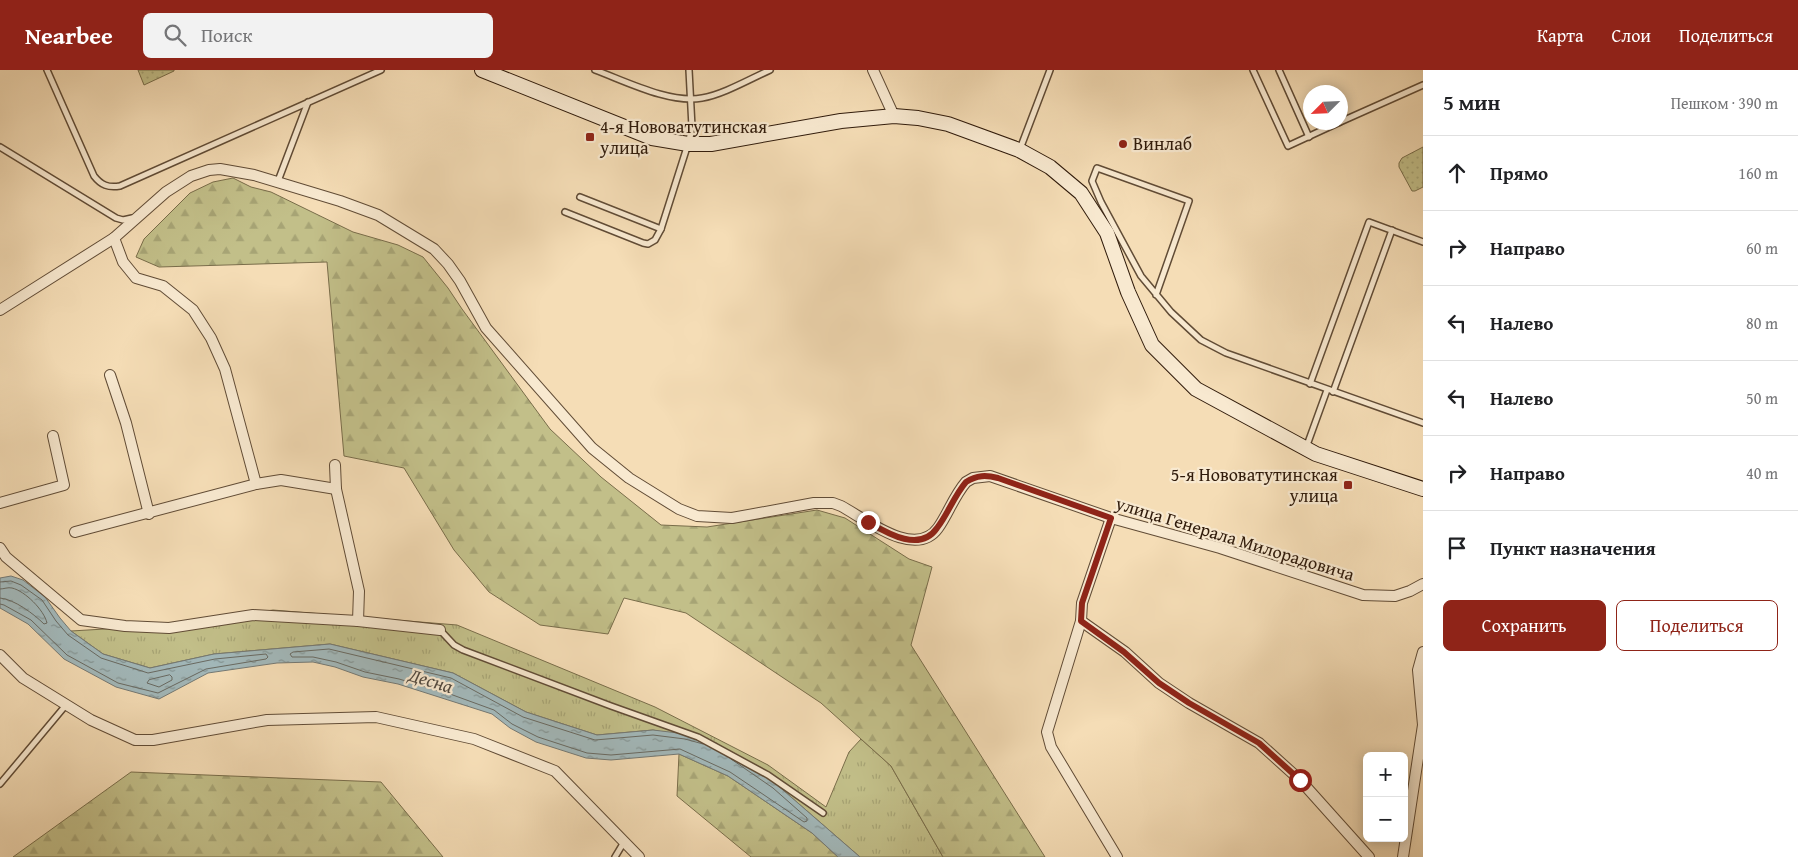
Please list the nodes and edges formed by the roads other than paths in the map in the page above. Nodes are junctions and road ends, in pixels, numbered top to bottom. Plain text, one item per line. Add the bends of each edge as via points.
1 (47, 70) edge
2 (381, 70) edge
3 (482, 70) edge
4 (595, 70) edge
5 (689, 70) edge
6 (770, 70) edge
7 (874, 70) edge
8 (1050, 70) edge
9 (1253, 70) edge
10 (1279, 70) edge
11 (1423, 84) edge
12 (691, 100) junction
13 (308, 102) junction
14 (894, 116) junction
15 (1348, 118) edge
16 (1322, 130) edge
17 (1309, 136) junction
18 (0, 142) edge
19 (688, 144) junction
20 (2, 148) edge
21 (1019, 150) junction
22 (278, 181) junction
23 (580, 197) dead end
24 (565, 212) dead end
25 (142, 214) junction
26 (661, 229) junction
27 (1392, 230) junction
28 (114, 238) junction
29 (1423, 242) edge
30 (1156, 295) junction
31 (0, 310) edge
32 (110, 375) dead end
33 (1310, 384) junction
34 (1327, 390) junction
35 (1333, 392) junction
36 (1423, 424) edge
37 (53, 436) dead end
38 (1306, 450) junction
39 (335, 465) dead end
40 (256, 484) junction
41 (336, 489) junction
42 (1423, 489) edge
43 (0, 502) edge
44 (149, 514) junction
45 (1111, 518) junction
46 (76, 532) dead end
47 (0, 548) edge
48 (1423, 585) edge
49 (358, 620) junction
50 (1081, 621) junction
51 (440, 630) joint
52 (1423, 652) edge
53 (0, 655) edge
54 (66, 704) junction
55 (0, 784) edge
56 (824, 813) dead end
57 (624, 842) junction
58 (615, 857) edge
59 (639, 857) edge
60 (1117, 857) edge
61 (1369, 857) edge
62 (1403, 857) edge

1 - 13 lane via 94,176 106,186 120,186
2 - 13 lane
3 - 19 street via 652,138
4 - 12 lane via 666,96
5 - 12 lane
6 - 12 lane via 704,98
7 - 14 street
8 - 21 lane
9 - 17 lane via 1288,146
10 - 17 lane
11 - 15 lane
12 - 19 lane via 692,126
13 - 22 lane
14 - 19 street via 841,121 711,144
14 - 21 street via 948,124
16 - 17 lane
18 - 20 lane
19 - 26 lane
20 - 25 lane via 116,218 128,219
21 - 38 street via 1050,167 1081,193 1107,233 1128,292 1152,345 1196,389
22 - 25 street, улица Генерала Милорадовича via 232,170 209,170 179,183
22 - 45 street, улица Генерала Милорадовича via 378,216 434,249 460,281 486,328 592,448 629,478 679,509 697,516 732,518 814,502 833,503 889,534 914,540 937,530 966,482 990,476
23 - 26 lane
24 - 26 lane via 643,243 652,243
25 - 28 street, улица Генерала Милорадовича
27 - 29 lane
27 - 33 lane via 1369,222
27 - 35 lane
28 - 31 street, улица Генерала Милорадовича
28 - 40 street via 123,262 136,278 163,286 193,310 211,338 225,369
30 - 30 lane via 1141,276 1101,202 1092,181 1096,168 1189,202
30 - 33 lane via 1201,340 1226,353
32 - 44 street
33 - 34 lane
34 - 35 lane
34 - 38 lane
35 - 36 lane
37 - 43 street via 64,485
38 - 42 street
39 - 41 street
40 - 41 street via 281,480
40 - 44 street
41 - 49 street via 360,591
44 - 46 street
45 - 48 street, улица Генерала Милорадовича via 1220,548 1363,595 1395,596
45 - 50 street via 1082,603
47 - 49 street via 6,557 81,620 169,628 252,616
49 - 51 street
50 - 60 street via 1047,732 1051,747
50 - 61 street via 1159,683 1259,743 1300,780
51 - 56 lane via 463,650 698,737 768,775
52 - 62 street via 1418,670 1423,726
53 - 54 street via 23,678
54 - 55 lane
54 - 57 street via 91,720 135,740 153,740 267,720 376,717 474,739 555,771
57 - 58 lane
57 - 59 street

